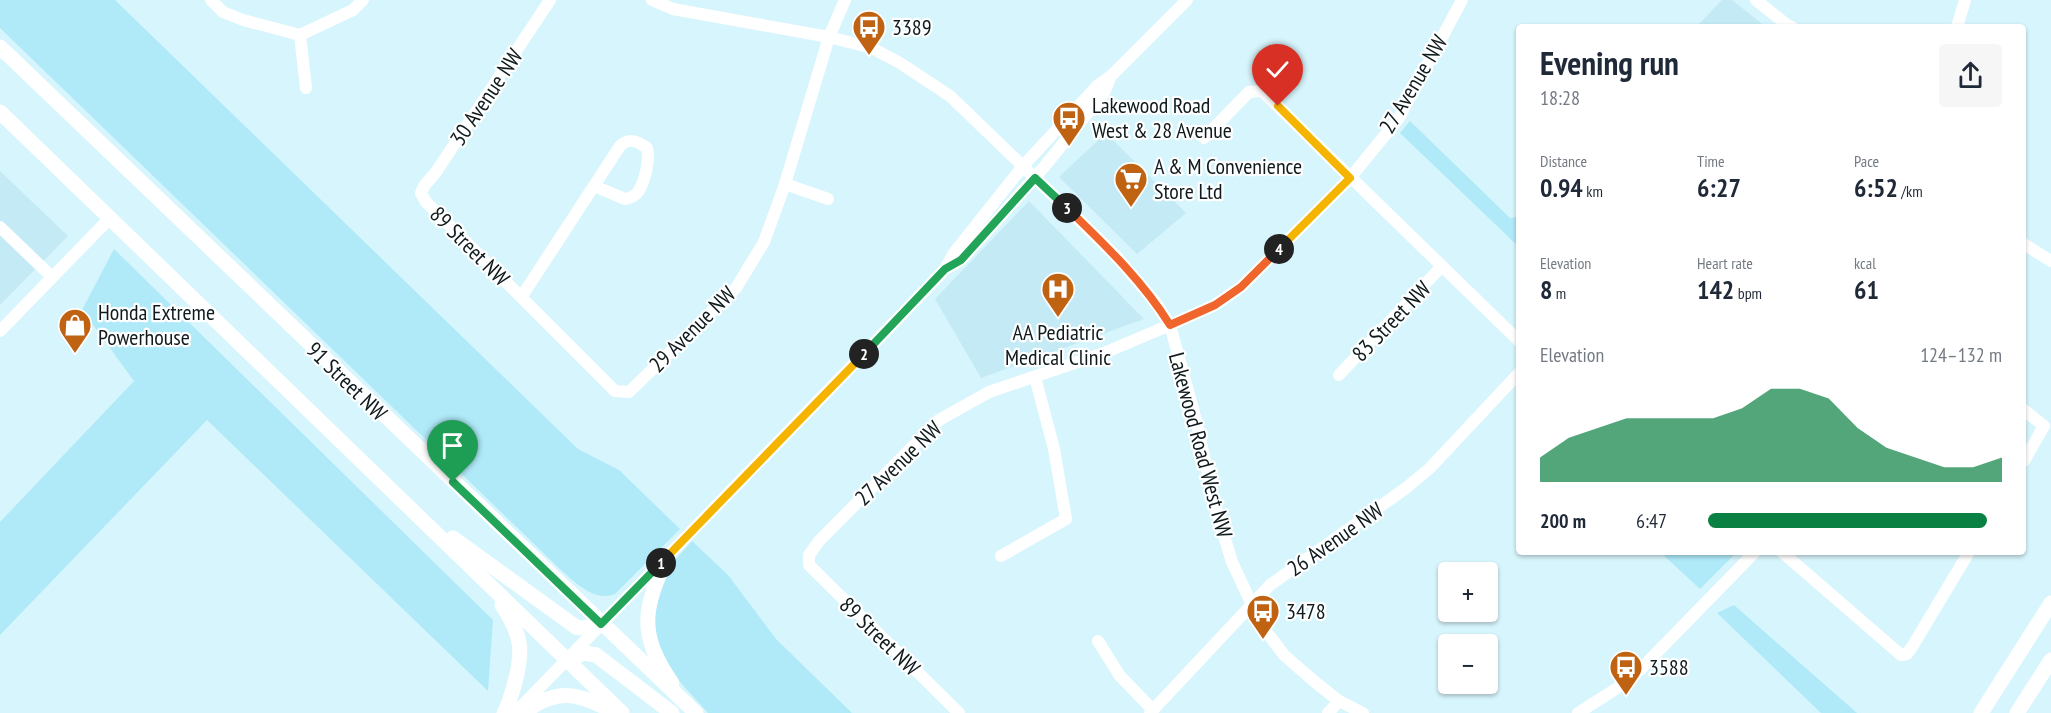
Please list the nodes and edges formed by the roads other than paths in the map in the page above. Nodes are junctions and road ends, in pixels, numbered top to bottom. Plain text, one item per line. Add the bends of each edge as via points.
1 (211, 0) edge
2 (363, 0) edge
3 (550, 0) edge
4 (652, 0) edge
5 (845, 0) edge
6 (1187, 0) edge
7 (1462, 0) edge
8 (1756, 0) edge
9 (1965, 0) edge
10 (1786, 24) edge
11 (1958, 24) edge
12 (300, 35) junction
13 (829, 37) junction
14 (0, 47) edge
15 (0, 55) edge
16 (1111, 76) junction
17 (306, 88) dead end
18 (0, 112) edge
19 (71, 115) junction
20 (1204, 138) dead end
21 (1023, 166) junction
22 (1035, 178) junction
23 (1350, 178) junction
24 (785, 184) junction
25 (594, 186) junction
26 (421, 193) joint
27 (828, 199) dead end
28 (110, 218) junction
29 (0, 227) edge
30 (2026, 245) edge
31 (2051, 261) edge
32 (1442, 266) junction
33 (945, 269) junction
34 (52, 277) junction
35 (522, 297) junction
36 (1170, 325) junction
37 (0, 332) edge
38 (1516, 338) edge
39 (1339, 375) dead end
40 (1035, 376) junction
41 (1516, 376) edge
42 (615, 391) joint
43 (2026, 412) edge
44 (2026, 458) edge
45 (427, 523) junction
46 (809, 555) joint
47 (1752, 555) edge
48 (1785, 555) edge
49 (1967, 555) edge
50 (1001, 556) dead end
51 (667, 557) junction
52 (489, 584) junction
53 (2051, 603) edge
54 (1251, 605) junction
55 (601, 624) junction
56 (1098, 641) dead end
57 (566, 660) junction
58 (2051, 660) edge
59 (1339, 701) junction
60 (1152, 711) edge
61 (504, 713) edge
62 (516, 713) edge
63 (523, 713) edge
64 (616, 713) edge
65 (622, 713) edge
66 (672, 713) edge
67 (696, 713) edge
68 (959, 713) edge
69 (1328, 713) edge
70 (1364, 713) edge
71 (1580, 713) edge
72 (1981, 713) edge
73 (2017, 713) edge

1 - 12 street via 223,12
2 - 12 street via 353,10
3 - 26 street, 30 Avenue NW
4 - 13 street, Lakewood Road West NW via 673,9
5 - 13 street, 29 Avenue NW
6 - 16 street
7 - 23 street, 27 Avenue NW via 1399,118
8 - 10 street
9 - 11 street
12 - 17 street
13 - 21 street, Lakewood Road West NW via 872,48 920,76 950,96
13 - 24 street, 29 Avenue NW
14 - 19 main road, 91 Street NW
15 - 19 main road
16 - 21 street via 1097,86
16 - 22 street via 1104,93
18 - 28 main road
19 - 55 main road, 91 Street NW
20 - 23 street, 83 Street NW via 1248,92 1262,91
21 - 22 street, Lakewood Road West NW
21 - 33 street
22 - 33 street via 961,260
22 - 36 street, Lakewood Road West NW via 1115,255
23 - 32 street, 83 Street NW
23 - 36 street, 27 Avenue NW via 1241,287 1215,305
24 - 27 street
24 - 42 street, 29 Avenue NW via 764,242 735,288 629,392
25 - 25 street, 89 Street NW via 625,200 636,195 648,162 647,148 633,140 622,143
25 - 35 street, 89 Street NW
26 - 35 street, 89 Street NW
28 - 34 street
28 - 45 main road
29 - 34 street
30 - 31 street
32 - 38 street, 83 Street NW
32 - 39 street, 83 Street NW
33 - 51 street
34 - 37 street
35 - 42 street, 89 Street NW
36 - 40 street, 27 Avenue NW
36 - 54 street, Lakewood Road West NW via 1215,506 1232,562
40 - 46 street, 27 Avenue NW via 989,393 939,420 826,532
40 - 50 street via 1054,448 1066,519
41 - 54 street, 26 Avenue NW via 1406,489 1270,585
43 - 44 street via 2044,426
45 - 52 main road
45 - 55 main road via 576,627
46 - 68 street, 89 Street NW via 808,565
47 - 71 street via 1630,680
48 - 49 street via 1901,655 1912,647
51 - 55 street
51 - 67 main road via 651,596 647,627 664,671
52 - 57 main road
52 - 61 main road via 512,620 521,650
53 - 72 main road
54 - 59 street, Lakewood Road West NW via 1284,655
54 - 60 street, 26 Avenue NW
55 - 57 street
55 - 67 main road, 91 Street NW
56 - 60 street, 26 Avenue NW via 1120,676
57 - 62 street
57 - 65 main road
57 - 66 main road via 585,653 596,656
58 - 73 main road
59 - 69 street
59 - 70 street, Lakewood Road West NW
63 - 64 main road via 544,700 564,695 583,697

